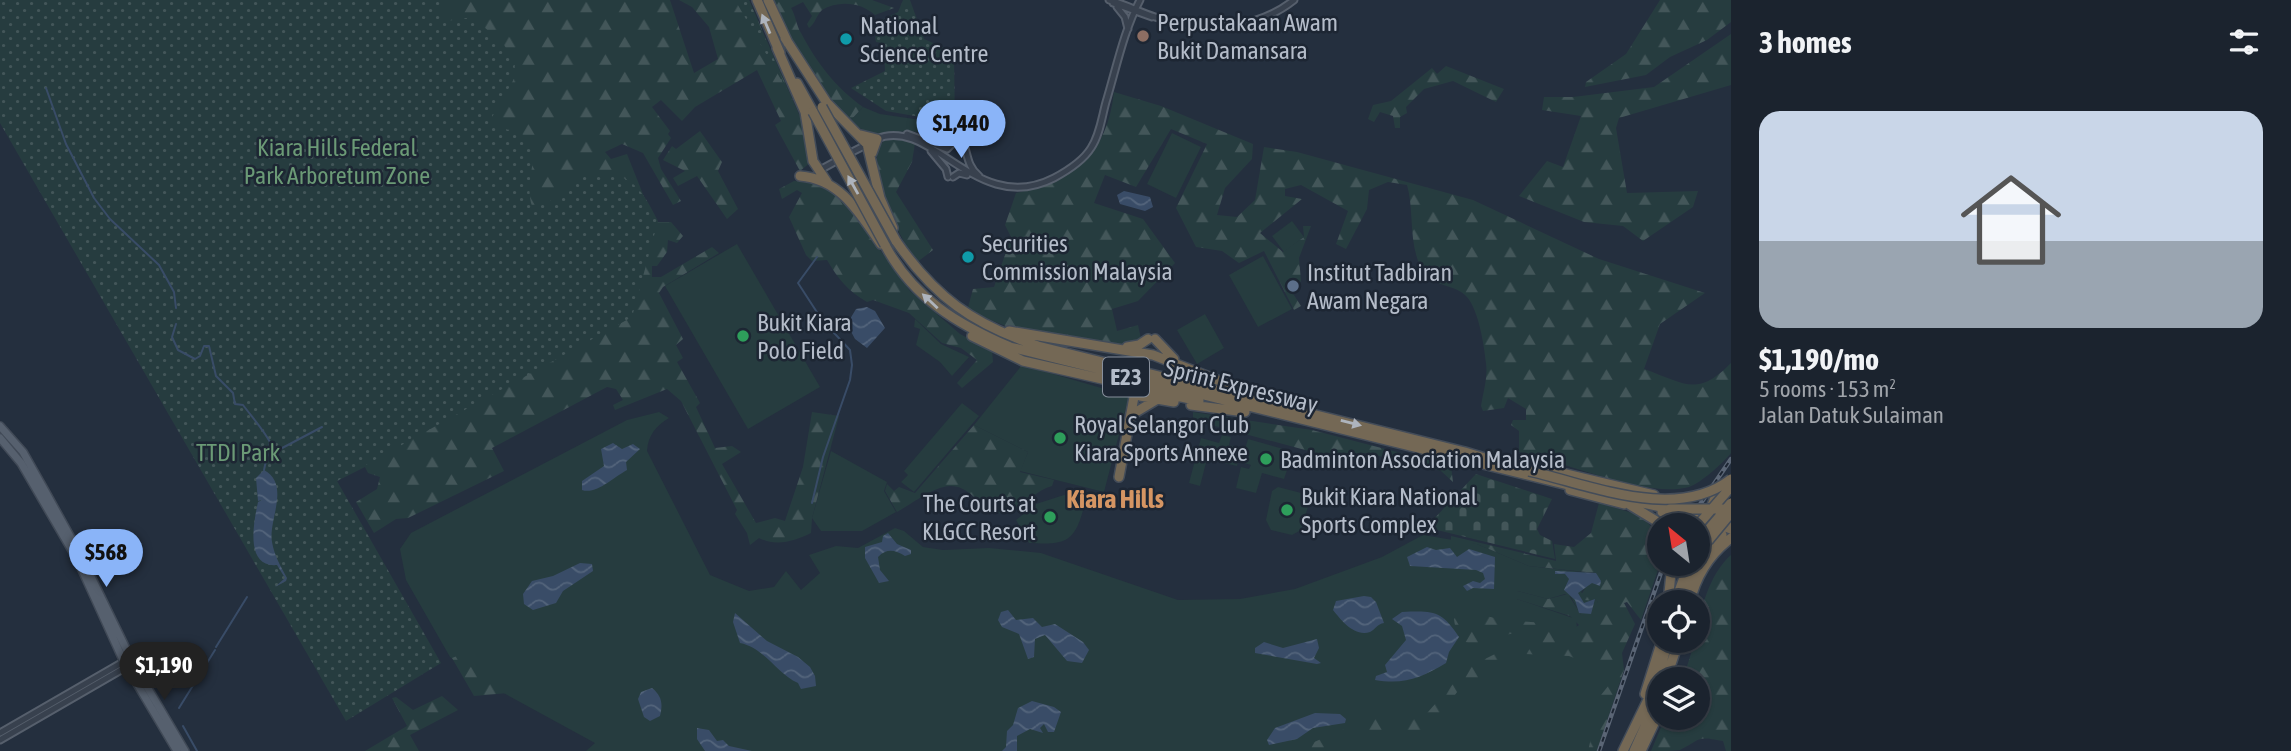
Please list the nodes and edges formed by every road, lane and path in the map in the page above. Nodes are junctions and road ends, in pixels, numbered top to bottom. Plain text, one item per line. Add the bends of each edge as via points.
1 (757, 0) edge
2 (768, 0) edge
3 (1126, 0) edge
4 (1139, 0) edge
5 (1294, 0) edge
6 (1114, 3) edge
7 (1133, 10) junction
8 (1152, 17) junction
9 (1128, 31) junction
10 (785, 38) junction
11 (777, 48) junction
12 (859, 135) junction
13 (901, 135) junction
14 (877, 139) junction
15 (869, 149) junction
16 (930, 149) junction
17 (813, 162) junction
18 (960, 168) junction
19 (818, 171) junction
20 (951, 175) junction
21 (976, 178) junction
22 (984, 180) junction
23 (827, 182) junction
24 (891, 255) junction
25 (916, 269) junction
26 (987, 325) junction
27 (962, 326) junction
28 (1119, 349) junction
29 (1183, 367) junction
30 (1126, 386) junction
31 (1140, 396) dead end
32 (1157, 399) junction
33 (1289, 407) junction
34 (1136, 412) dead end
35 (1245, 412) junction
36 (1294, 419) junction
37 (0, 426) edge
38 (0, 438) edge
39 (1465, 452) junction
40 (1448, 457) junction
41 (1528, 474) junction
42 (1119, 477) dead end
43 (1731, 478) edge
44 (1731, 488) edge
45 (1658, 496) junction
46 (1674, 499) junction
47 (1731, 503) edge
48 (1630, 505) junction
49 (1731, 511) edge
50 (1664, 513) edge
51 (1670, 513) edge
52 (1709, 513) edge
53 (1647, 515) edge
54 (1731, 521) edge
55 (1710, 522) edge
56 (1718, 524) junction
57 (1731, 529) edge
58 (1731, 538) edge
59 (1711, 542) junction
60 (1686, 590) edge
61 (1658, 653) edge
62 (1665, 653) edge
63 (129, 663) junction
64 (1647, 722) edge
65 (1651, 730) edge
66 (0, 733) edge
67 (1629, 739) junction
68 (0, 740) edge
69 (177, 751) edge
70 (185, 751) edge
71 (1623, 751) edge
72 (1634, 751) edge
73 (1641, 751) edge

11 -> 1 highway, Sprint Expressway / E23
2 - 10 highway, Sprint Expressway / E23
3 - 6 street
4 - 7 street
4 - 8 street
5 - 8 street via 1267,17 1231,27
6 - 7 street
6 - 9 street via 1125,17
7 - 8 street
7 - 9 street
8 - 9 street via 1138,21
9 - 22 street via 1092,147 1045,183 1009,187
10 - 12 highway via 827,103
10 - 25 highway, Sprint Expressway / E23, bridge
11 - 17 highway via 805,113
24 -> 11 highway, Sprint Expressway / E23, bridge
12 - 14 highway
12 - 15 highway
13 - 14 street
13 - 16 street
13 - 22 street via 914,135 947,149 957,130 969,166
14 - 15 highway
15 - 19 street
15 - 25 highway via 884,208
16 - 18 street
16 - 20 street
17 - 19 highway
17 - 23 highway via 800,176
18 - 20 street
18 - 21 street
19 - 23 highway
20 - 21 street
21 - 22 street
23 - 24 highway via 856,207
27 -> 24 highway, Sprint Expressway / E23 via 927,299
25 - 26 highway, Sprint Expressway / E23 via 943,298
26 - 28 highway
26 - 33 highway, Sprint Expressway / E23 via 1038,346
27 - 30 highway via 994,349 1023,361
27 - 36 highway, Sprint Expressway / E23 via 1048,359
28 - 29 highway
28 - 29 highway via 1151,339
29 - 33 highway
30 - 35 highway
30 - 42 highway via 1134,397
31 - 32 highway
32 - 34 highway
32 - 35 highway
33 -> 39 highway, Sprint Expressway / E23
35 - 36 highway
36 - 40 highway, Sprint Expressway / E23
37 - 63 main road via 23,452 61,520
38 - 63 main road via 21,463 77,559
39 - 41 highway, Sprint Expressway / E23
39 - 45 highway
40 - 41 highway, Sprint Expressway / E23
40 - 48 highway
41 - 43 highway, E23, bridge via 1664,501 1702,495
41 - 49 highway, Sprint Expressway / E23, bridge via 1670,509
43 - 45 highway via 1695,493
43 - 54 highway via 1711,508 1718,518
44 - 52 highway, bridge
45 - 46 highway
46 - 51 highway via 1678,510
46 - 56 highway via 1704,512
47 - 59 highway, E23, bridge
48 - 50 highway
48 - 53 highway
49 - 59 highway, E23, bridge
54 - 59 highway, bridge
55 - 56 highway
56 - 57 highway
56 - 59 highway via 1722,542
58 - 59 highway
59 - 60 highway
61 - 67 highway
62 - 67 highway via 1658,679
63 - 66 street
63 - 68 street
63 - 69 main road
63 - 70 main road
64 - 72 highway
65 - 73 highway
67 - 71 highway

